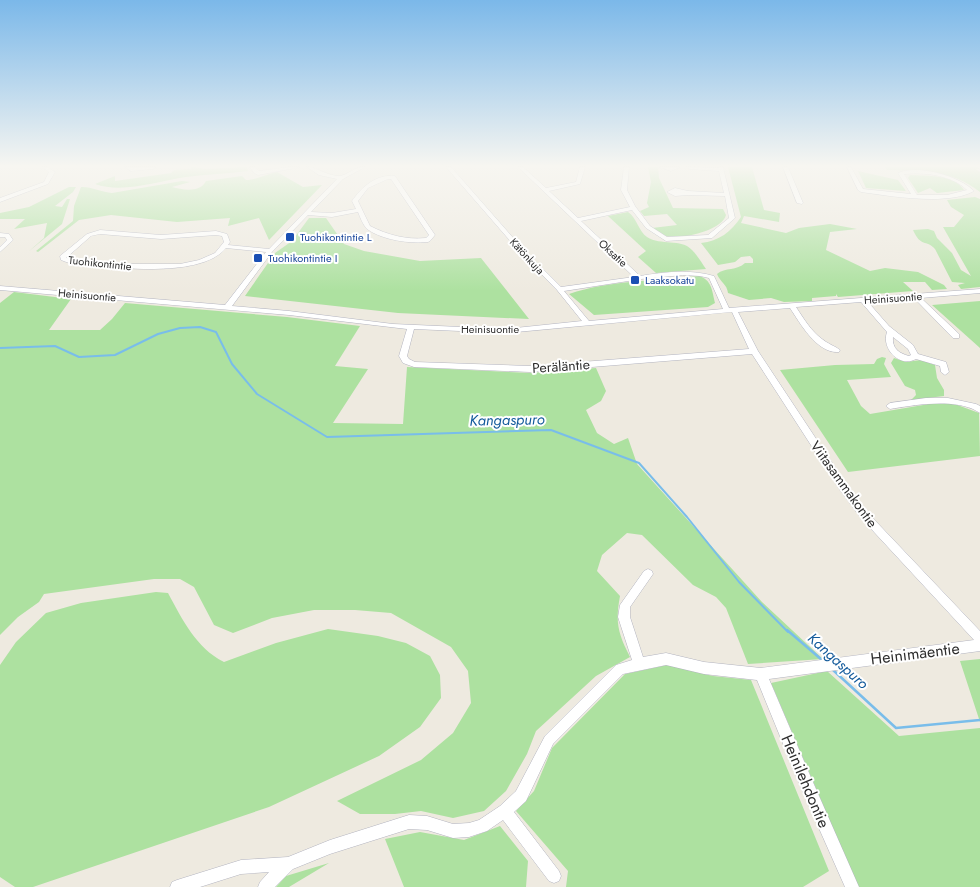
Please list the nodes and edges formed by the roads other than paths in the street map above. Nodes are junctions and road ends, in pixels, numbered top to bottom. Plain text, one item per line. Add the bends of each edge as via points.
1 (311, 208) edge
2 (414, 208) edge
3 (484, 208) edge
4 (566, 208) edge
5 (631, 208) edge
6 (634, 208) edge
7 (730, 208) edge
8 (358, 210) joint
9 (307, 213) junction
10 (578, 220) junction
11 (0, 235) edge
12 (225, 246) junction
13 (0, 250) edge
14 (270, 251) junction
15 (639, 278) junction
16 (0, 288) edge
17 (559, 288) junction
18 (980, 291) edge
19 (916, 296) junction
20 (864, 300) junction
21 (792, 306) junction
22 (227, 308) junction
23 (730, 310) junction
24 (586, 322) junction
25 (411, 327) junction
26 (891, 332) junction
27 (956, 336) dead end
28 (836, 350) dead end
29 (754, 351) junction
30 (915, 356) junction
31 (945, 372) dead end
32 (890, 406) dead end
33 (980, 410) edge
34 (648, 574) dead end
35 (980, 639) edge
36 (980, 645) edge
37 (640, 664) junction
38 (761, 674) junction
39 (505, 811) junction
40 (288, 864) junction
41 (554, 876) dead end
42 (177, 887) edge
43 (265, 887) edge
44 (852, 887) edge

1 - 9 street
2 - 8 street via 432,235 428,240 396,238 377,232 368,228
3 - 17 street, Kätönkuja
4 - 10 street, Oksatie
5 - 10 street
6 - 7 street via 660,236 676,240 715,234 732,218
8 - 9 street via 332,215
9 - 14 street
10 - 15 street, Oksatie
11 - 13 street via 7,235 10,240
12 - 12 street, Tuohikontintie via 210,258 185,264 128,267 63,259 89,235 100,232 161,237 221,234 227,239
12 - 14 street
14 - 22 street
15 - 17 street
15 - 23 street via 707,274 716,283
16 - 22 street, Heinisuontie
17 - 24 street, Kätönkuja
18 - 19 street, Heinisuontie
19 - 20 street, Heinisuontie
19 - 27 street
20 - 21 street, Heinisuontie
20 - 26 street
21 - 23 street, Heinisuontie
21 - 28 street via 813,336
22 - 25 street, Heinisuontie
23 - 24 street, Heinisuontie
23 - 29 street, Viitasammakontie
24 - 25 street, Heinisuontie via 506,330
25 - 29 street, Peräläntie via 403,356 414,364 524,369
26 - 30 street via 910,346
26 - 30 street via 889,346 894,353 902,358
29 - 35 street, Viitasammakontie via 864,515
30 - 31 street via 943,364
32 - 33 street via 948,401
34 - 37 street via 625,605 624,617
36 - 38 street, Heinimäentie
37 - 38 street, Heinimäentie via 666,660
37 - 39 street, Heinimäentie via 620,669 549,740 521,796
38 - 44 street, Heinilehdontie
39 - 40 street, Heinimäentie via 482,826 469,830 454,831 427,823 409,822
39 - 41 street
40 - 42 street via 241,867
40 - 43 street

